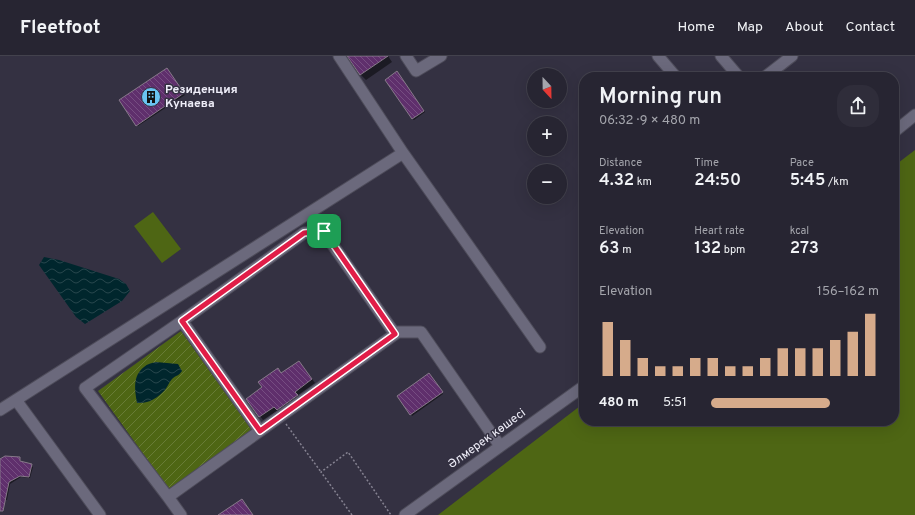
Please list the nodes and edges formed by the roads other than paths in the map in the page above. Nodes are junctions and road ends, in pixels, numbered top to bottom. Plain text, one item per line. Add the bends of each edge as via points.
1 (340, 56) edge
2 (406, 56) edge
3 (441, 56) edge
4 (658, 56) edge
5 (721, 56) edge
6 (792, 56) edge
7 (672, 72) edge
8 (735, 72) edge
9 (771, 72) edge
10 (915, 115) edge
11 (899, 128) edge
12 (403, 153) junction
13 (182, 321) junction
14 (395, 334) junction
15 (540, 347) dead end
16 (579, 390) edge
17 (16, 400) junction
18 (0, 410) edge
19 (260, 431) junction
20 (500, 446) junction
21 (168, 497) junction
22 (100, 515) edge
23 (181, 515) edge
24 (405, 515) edge

1 - 12 street
2 - 3 street via 416,71
4 - 7 street
5 - 8 street
6 - 9 street
10 - 11 street
12 - 15 street
12 - 17 street
13 - 14 street via 304,233 324,231
13 - 19 street
13 - 21 street via 85,388
14 - 19 street
14 - 20 street via 421,332
16 - 20 street, Әлмерек көшесі
17 - 18 street
17 - 22 street
19 - 21 street
20 - 24 street, Әлмерек көшесі
21 - 23 street

